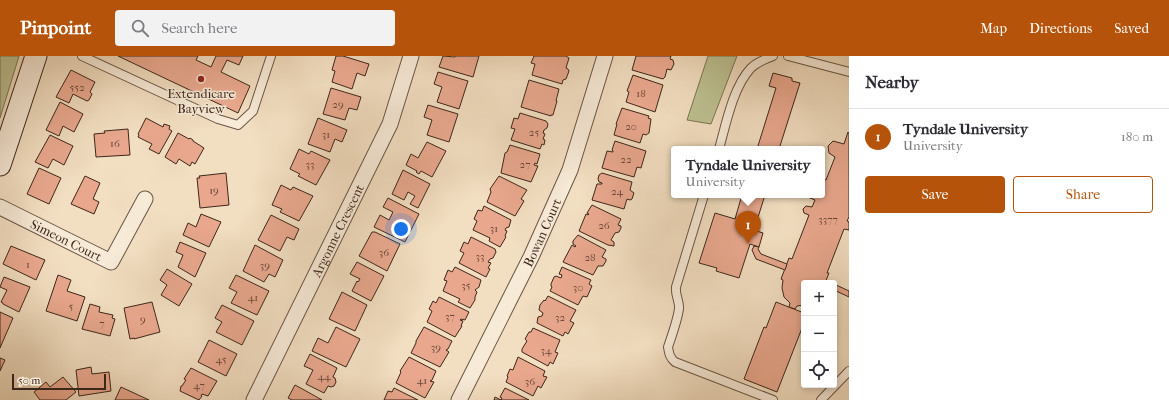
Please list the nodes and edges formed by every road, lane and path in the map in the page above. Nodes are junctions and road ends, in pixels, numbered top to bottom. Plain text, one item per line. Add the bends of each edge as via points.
1 (36, 56) edge
2 (82, 56) edge
3 (271, 56) edge
4 (411, 56) edge
5 (605, 56) edge
6 (773, 56) edge
7 (788, 56) edge
8 (800, 58) edge
9 (849, 72) edge
10 (720, 146) edge
11 (0, 165) edge
12 (703, 198) edge
13 (145, 199) dead end
14 (0, 207) edge
15 (849, 371) edge
16 (254, 400) edge
17 (459, 400) edge
18 (773, 400) edge
19 (821, 400) edge

1 - 11 street
2 - 3 lane via 218,119 238,125 253,111
4 - 16 street, Argonne Crescent via 390,124
5 - 17 street, Bowan Court via 570,170 531,257
6 - 10 lane via 752,67 744,77 734,99
7 - 8 lane
8 - 9 lane
12 - 18 lane via 676,287 679,308 668,348 669,354 675,362
13 - 14 street, Simeon Court via 111,262
15 - 19 lane

